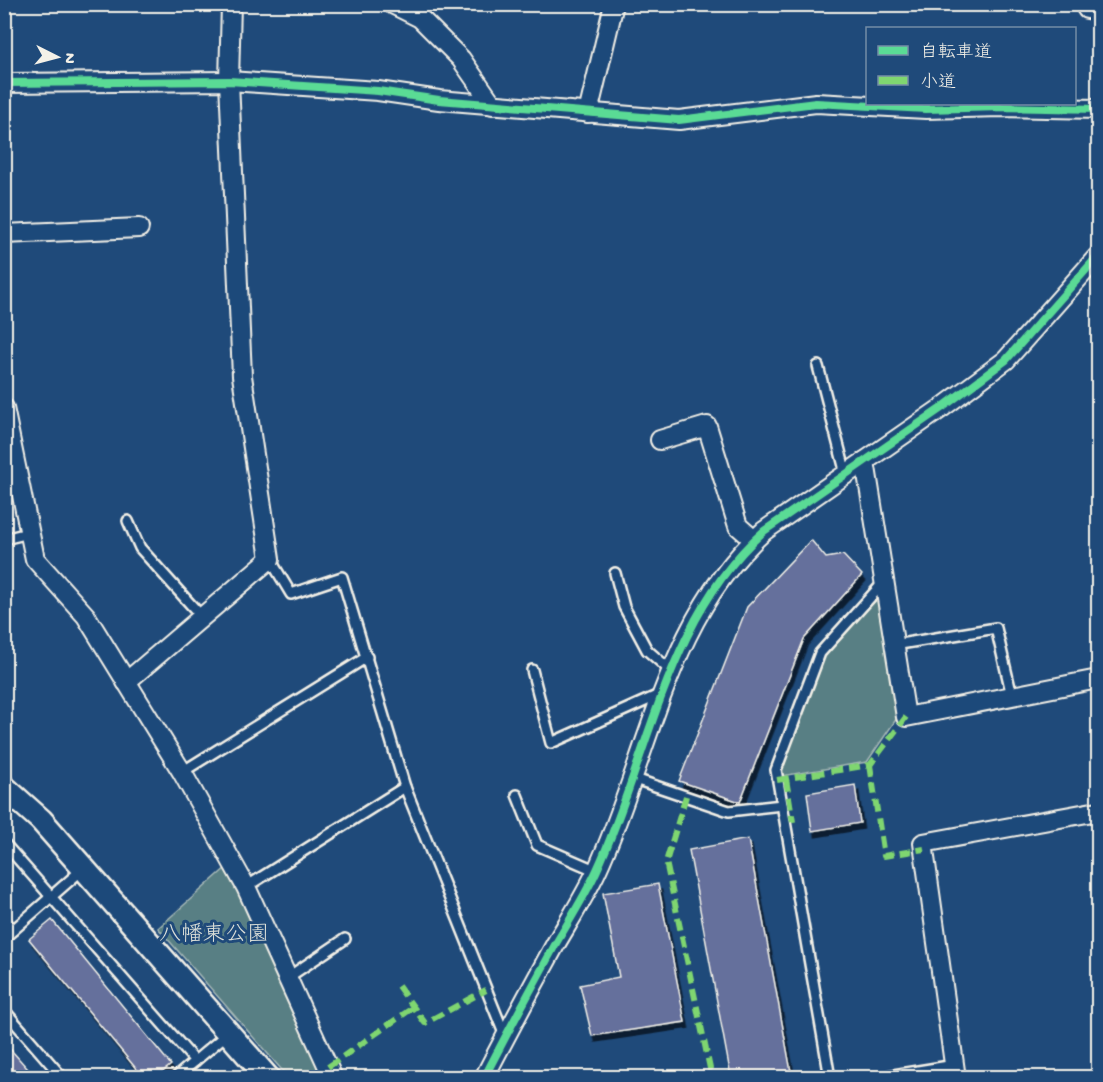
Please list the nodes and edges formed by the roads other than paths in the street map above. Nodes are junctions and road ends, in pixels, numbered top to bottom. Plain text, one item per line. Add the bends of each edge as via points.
1 (231, 4) edge
2 (392, 4) edge
3 (614, 4) edge
4 (1084, 4) edge
5 (1098, 11) edge
6 (229, 81) junction
7 (4, 83) edge
8 (493, 105) junction
9 (1098, 109) edge
10 (588, 113) junction
11 (139, 228) dead end
12 (4, 234) edge
13 (1098, 256) edge
14 (818, 366) dead end
15 (4, 408) edge
16 (660, 440) dead end
17 (865, 461) junction
18 (846, 474) junction
19 (128, 521) dead end
20 (29, 532) junction
21 (4, 539) edge
22 (754, 540) junction
23 (270, 559) junction
24 (615, 573) dead end
25 (884, 582) junction
26 (202, 617) junction
27 (894, 645) junction
28 (367, 657) junction
29 (532, 670) dead end
30 (671, 671) junction
31 (1098, 679) edge
32 (126, 682) junction
33 (663, 693) junction
34 (1012, 696) junction
35 (182, 772) junction
36 (632, 778) junction
37 (4, 787) edge
38 (405, 787) junction
39 (517, 795) dead end
40 (782, 805) junction
41 (1098, 811) edge
42 (4, 843) edge
43 (84, 868) junction
44 (597, 871) junction
45 (246, 887) junction
46 (51, 897) junction
47 (4, 920) edge
48 (13, 930) junction
49 (4, 938) edge
50 (345, 939) dead end
51 (287, 978) junction
52 (4, 1010) edge
53 (228, 1033) junction
54 (505, 1037) junction
55 (195, 1061) junction
56 (956, 1071) edge
57 (63, 1077) edge
58 (175, 1077) edge
59 (268, 1077) edge
60 (333, 1077) edge
61 (484, 1077) edge
62 (830, 1077) edge
63 (875, 1077) edge

1 - 6 street
2 - 8 street via 420,18 461,59
3 - 10 street
4 - 5 street via 1087,9
6 - 7 street
6 - 8 street via 378,91
6 - 23 street via 243,376
8 - 10 street
9 - 10 street via 926,109 816,103 679,120
11 - 12 street
13 - 17 street via 1006,360
14 - 18 lane
15 - 20 street
16 - 22 street via 707,426 738,526
17 - 18 street
17 - 25 street
18 - 22 street
19 - 26 lane via 140,548
20 - 21 lane
20 - 32 street via 35,559 86,616
22 - 30 street via 714,587
23 - 26 street
23 - 28 lane via 291,594 342,577
24 - 30 lane via 624,607 647,650
25 - 27 street
25 - 40 lane via 820,653 776,770
26 - 32 street
27 - 34 lane via 996,628
27 - 34 street via 906,717
28 - 35 lane
28 - 38 lane
29 - 33 lane via 551,743
30 - 33 street
31 - 34 street
32 - 35 street
33 - 36 street
35 - 45 street
36 - 40 lane via 729,811
36 - 44 street
37 - 43 street via 41,820
38 - 45 lane
38 - 54 lane
39 - 44 lane via 537,845
40 - 62 lane
41 - 56 street via 923,843
42 - 46 lane
43 - 46 lane
43 - 53 street
44 - 54 street
45 - 51 street
46 - 48 lane
46 - 55 lane
47 - 48 lane
48 - 49 lane
50 - 51 lane
51 - 60 street
52 - 57 lane
53 - 55 lane
53 - 59 street
54 - 61 street
55 - 58 lane
56 - 63 lane

